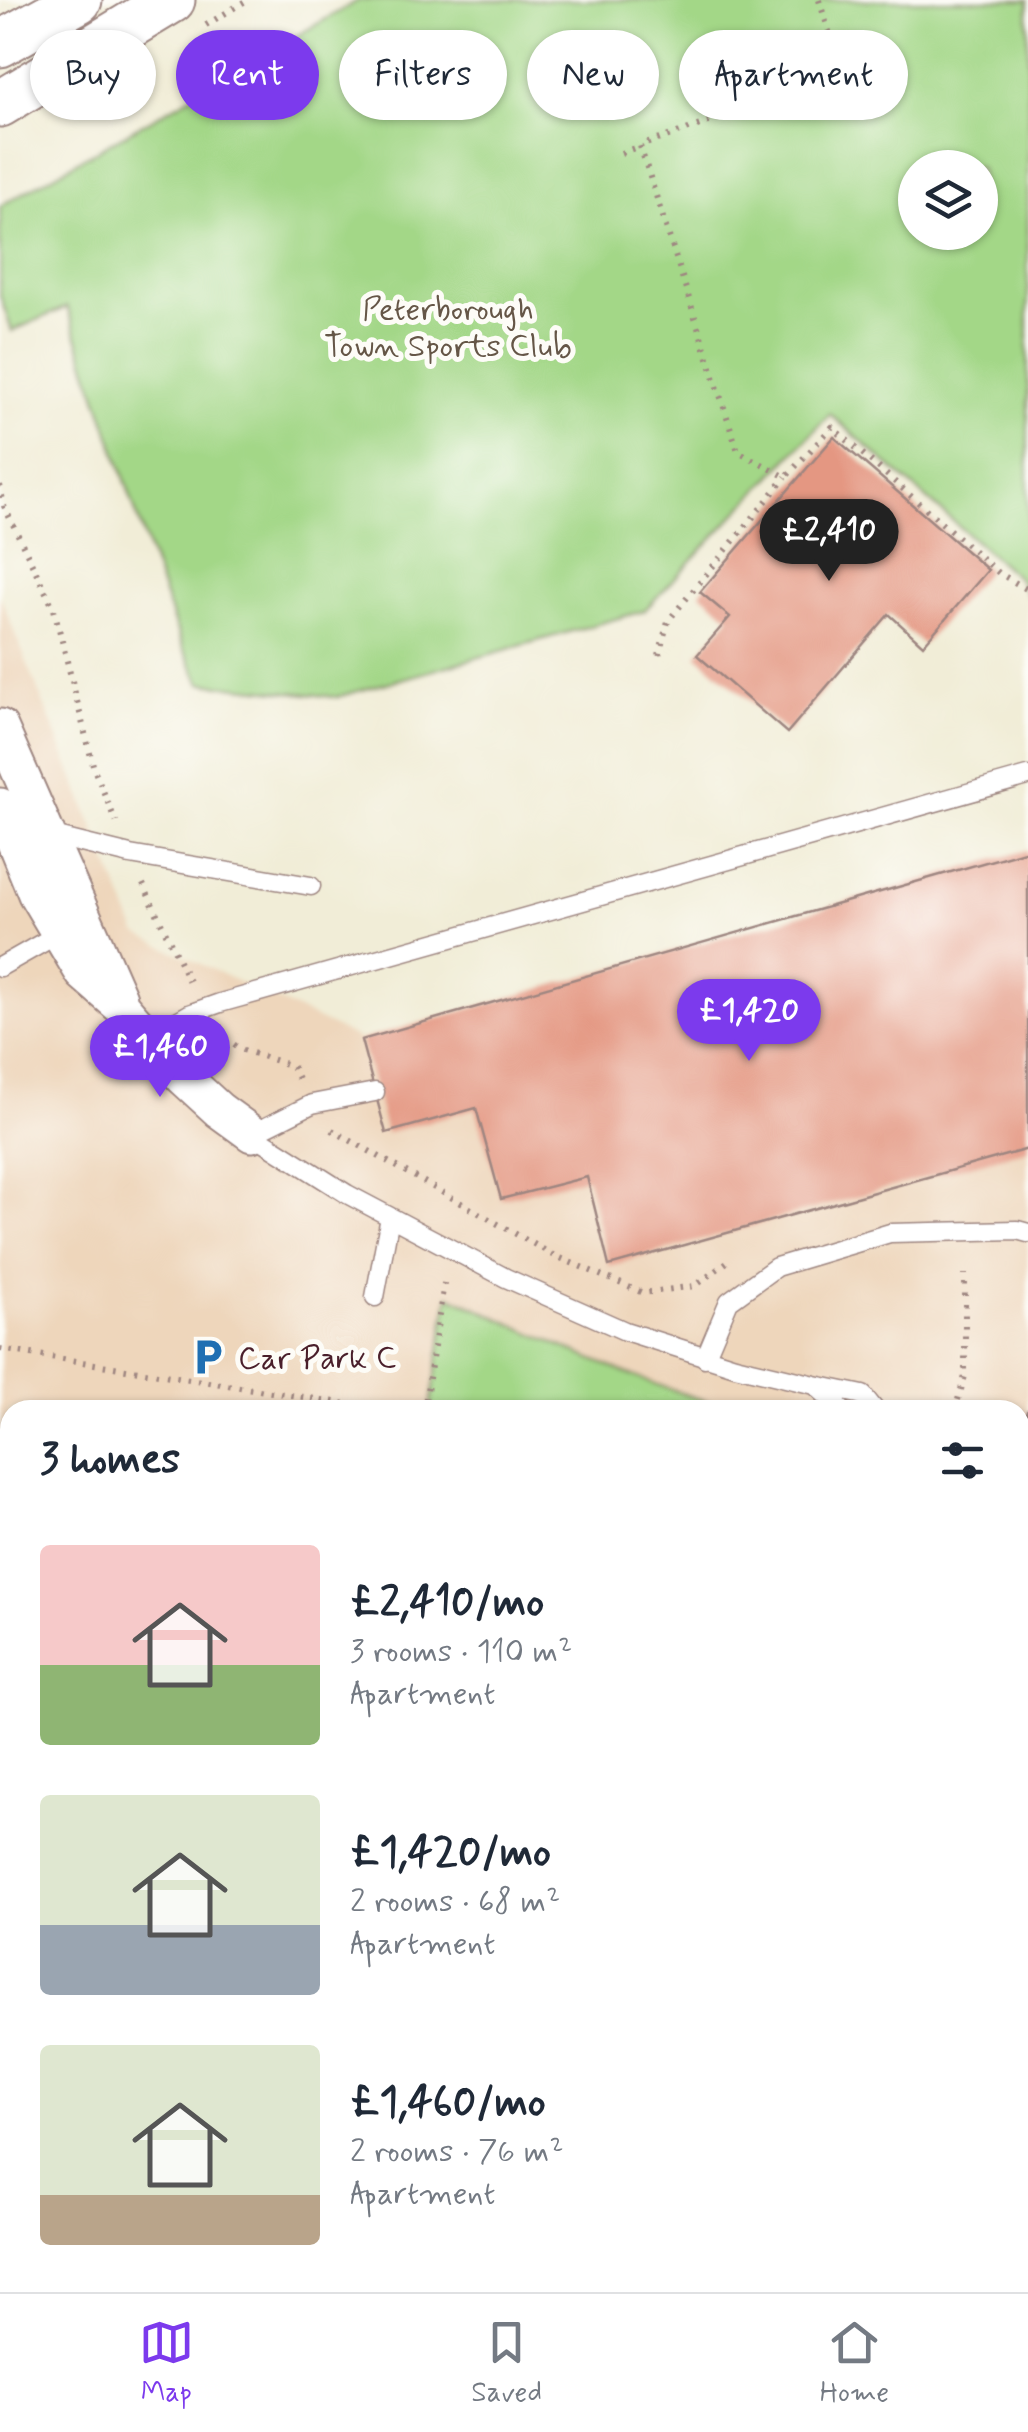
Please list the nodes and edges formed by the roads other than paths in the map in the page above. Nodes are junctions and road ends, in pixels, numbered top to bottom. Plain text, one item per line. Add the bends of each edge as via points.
1 (79, 0) edge
2 (172, 0) edge
3 (0, 44) edge
4 (0, 104) edge
5 (0, 728) edge
6 (7, 765) edge
7 (1028, 776) edge
8 (0, 806) edge
9 (31, 839) junction
10 (311, 886) dead end
11 (70, 927) junction
12 (0, 967) edge
13 (147, 1038) junction
14 (375, 1092) dead end
15 (252, 1134) junction
16 (390, 1218) junction
17 (1028, 1233) edge
18 (374, 1297) dead end
19 (705, 1358) junction
20 (815, 1385) junction
21 (831, 1400) edge
22 (868, 1400) edge

1 - 3 street
2 - 4 street
5 - 6 street
6 - 9 street
7 - 13 lane via 220,1003
8 - 9 street
9 - 10 lane
9 - 11 street via 36,894
11 - 12 lane
11 - 13 street via 83,973
13 - 15 street
14 - 15 lane via 312,1104
15 - 16 lane
16 - 18 lane
16 - 19 lane via 624,1331
17 - 19 lane via 890,1234 776,1267 729,1301
19 - 20 lane
20 - 21 lane
20 - 22 lane

